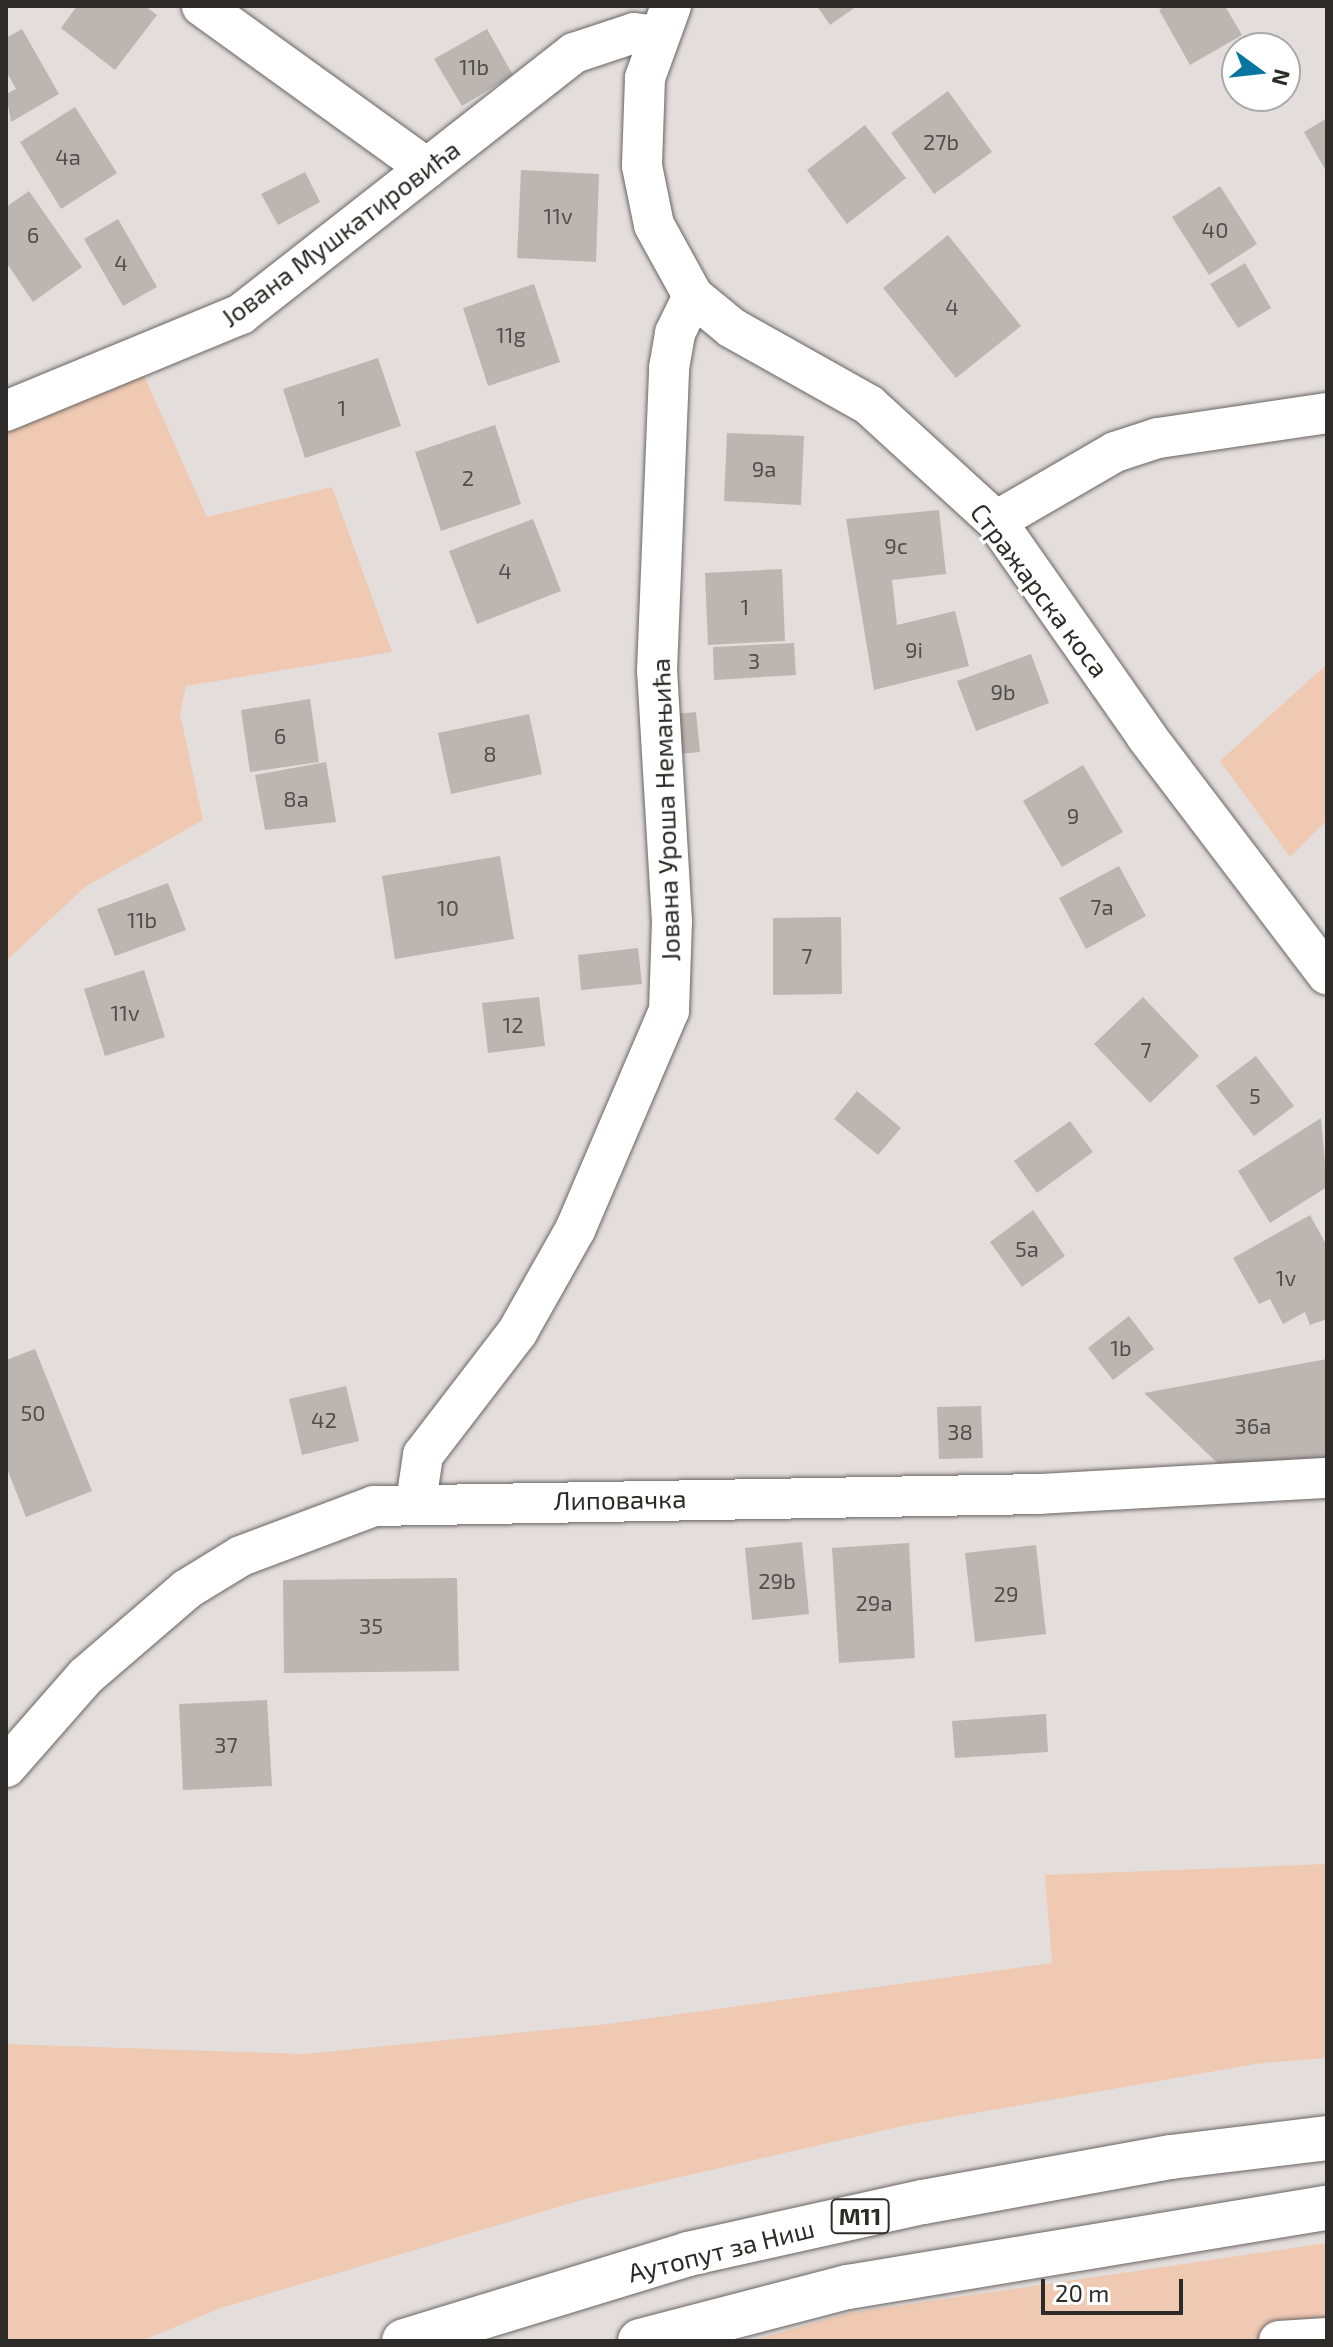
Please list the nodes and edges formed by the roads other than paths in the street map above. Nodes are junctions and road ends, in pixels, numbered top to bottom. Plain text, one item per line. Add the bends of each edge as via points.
1 (202, 6) edge
2 (664, 21) edge
3 (427, 168) junction
4 (693, 296) junction
5 (6, 411) edge
6 (1327, 413) edge
7 (996, 521) junction
8 (1327, 974) edge
9 (1327, 1478) edge
10 (416, 1502) junction
11 (6, 1767) edge
12 (1327, 2138) edge
13 (1327, 2208) edge
14 (1327, 2338) edge
15 (404, 2341) edge
16 (640, 2341) edge
17 (1279, 2341) edge

1 - 3 street
2 - 3 street, Јована Мушкатировића via 574,53
2 - 4 street, Стражарска коса via 640,130 647,202
3 - 5 street, Јована Мушкатировића via 241,314
4 - 7 street, Стражарска коса via 732,328 869,405
4 - 10 street, Јована Уроша Немањића via 675,333 669,368 657,671 672,922 669,1011 575,1230 518,1331 423,1455
6 - 7 street via 1143,442
7 - 8 street, Стражарска коса via 1147,737
9 - 10 street, Липовачка via 1039,1494
10 - 11 street, Липовачка via 330,1519 187,1589 86,1676
12 - 15 highway, Аутопут за Ниш / M11 via 1171,2157 923,2202 688,2254
13 - 16 highway via 848,2287
14 - 17 street

